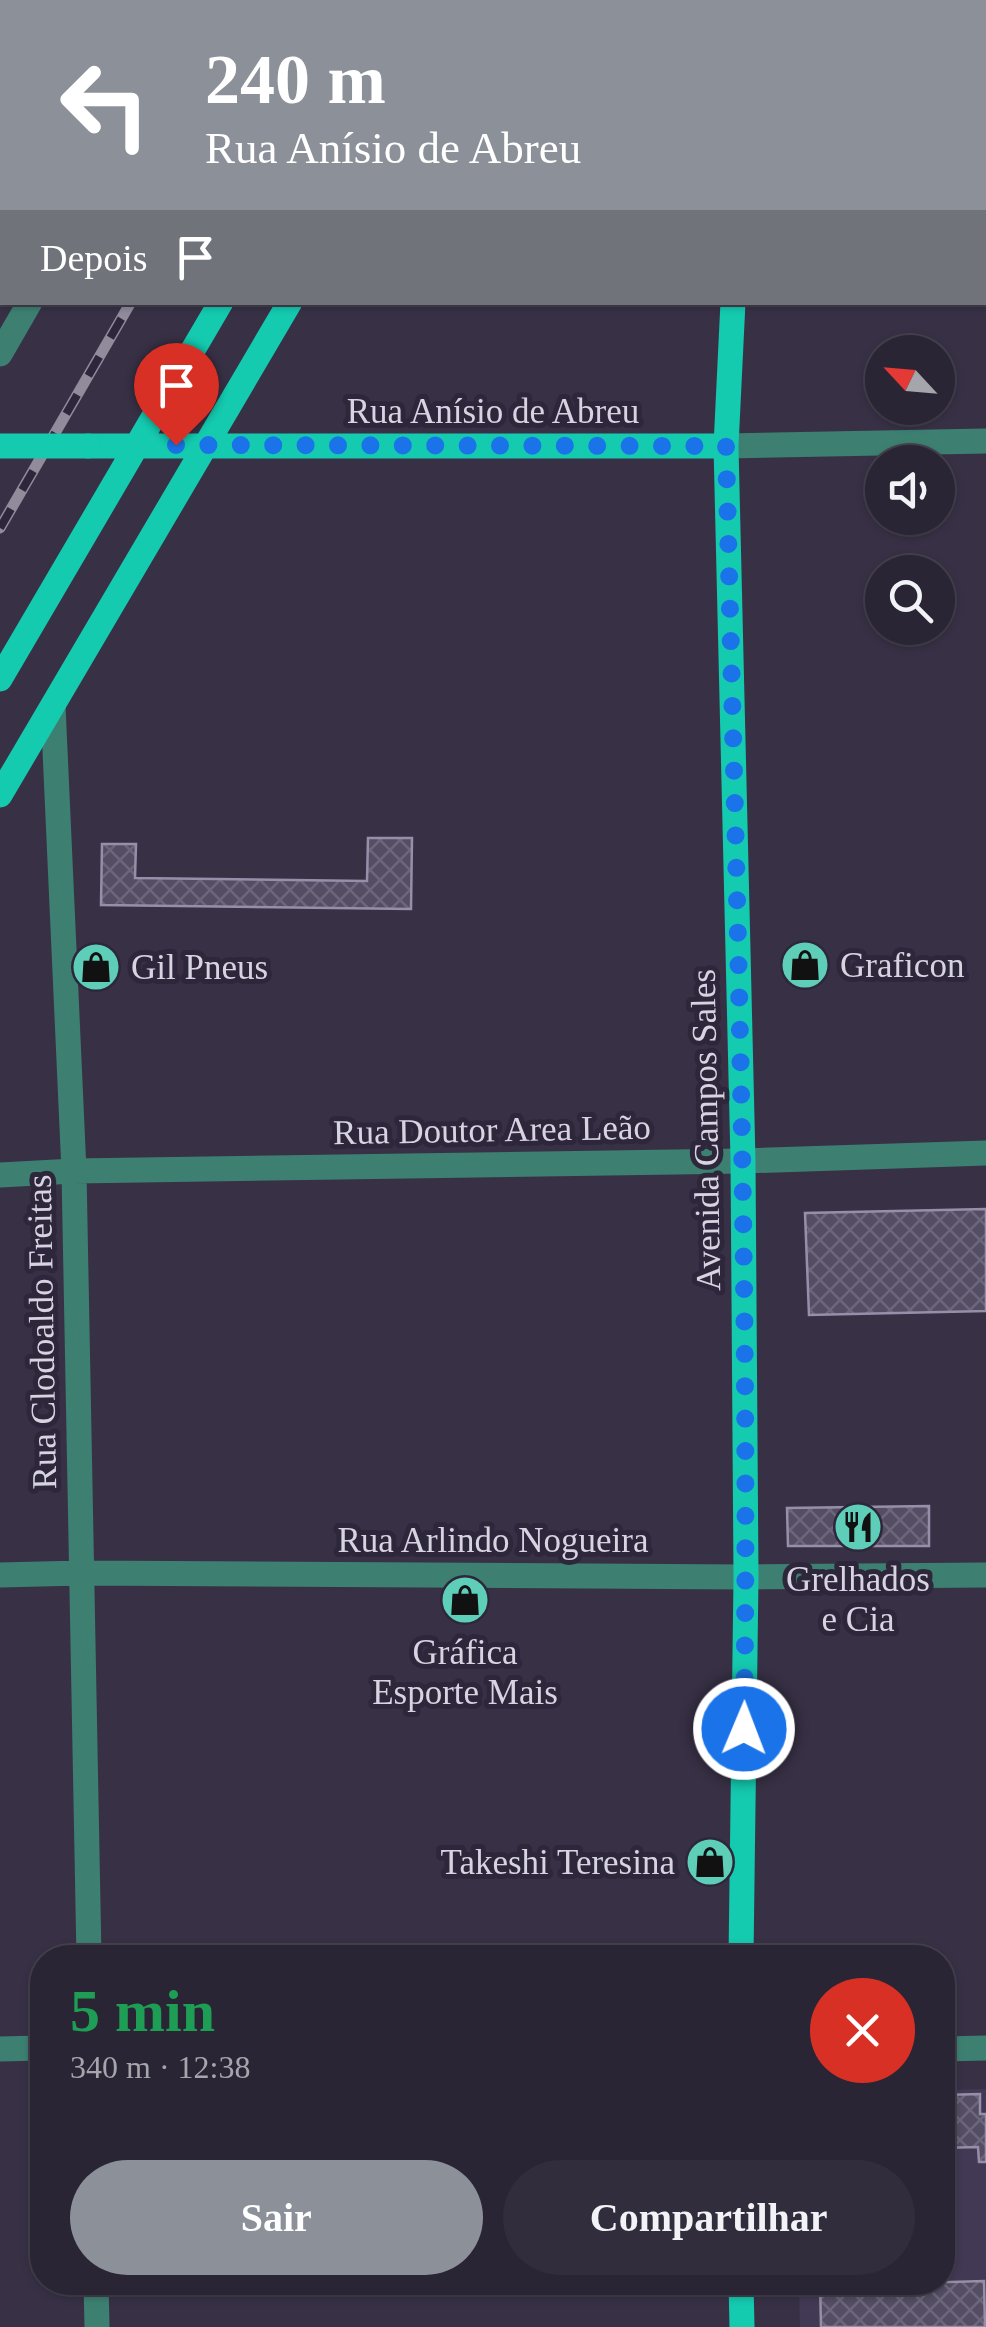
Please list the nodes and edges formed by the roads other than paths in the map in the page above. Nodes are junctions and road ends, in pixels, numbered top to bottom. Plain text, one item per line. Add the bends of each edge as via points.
1 (28, 305) edge
2 (220, 305) edge
3 (288, 305) edge
4 (733, 305) edge
5 (0, 354) edge
6 (986, 442) edge
7 (0, 446) edge
8 (136, 446) junction
9 (206, 446) junction
10 (726, 446) junction
11 (0, 678) edge
12 (53, 706) junction
13 (0, 795) edge
14 (986, 1153) edge
15 (742, 1161) junction
16 (74, 1172) junction
17 (0, 1175) edge
18 (81, 1573) junction
19 (0, 1575) edge
20 (986, 1575) edge
21 (746, 1577) junction
22 (89, 1945) edge
23 (741, 1945) edge
24 (955, 2048) edge
25 (986, 2048) edge
26 (30, 2049) edge
27 (0, 2050) edge
28 (97, 2295) edge
29 (742, 2295) edge
30 (98, 2327) edge
31 (742, 2327) edge

1 - 5 street
2 - 8 main road
3 - 9 main road
4 - 10 main road, Avenida Campos Sales
6 - 10 street, Rua Anísio de Abreu
7 - 8 main road, Rua Anísio de Abreu, bridge
8 - 9 main road, Rua Anísio de Abreu
8 - 11 main road
9 - 10 main road, Rua Anísio de Abreu
9 - 12 main road
10 - 15 main road, Avenida Campos Sales
12 - 13 main road
12 - 16 street, Rua Clodoaldo Freitas
14 - 15 street, Rua Doutor Area Leão
15 - 16 street, Rua Doutor Area Leão
15 - 21 main road, Avenida Campos Sales
16 - 17 street, Rua Doutor Area Leão
16 - 18 street, Rua Clodoaldo Freitas
18 - 19 street, Rua Arlindo Nogueira
18 - 21 street, Rua Arlindo Nogueira
18 - 22 street, Rua Clodoaldo Freitas
20 - 21 street, Rua Arlindo Nogueira
21 - 23 main road, Avenida Campos Sales
24 - 25 street
26 - 27 street
28 - 30 street
29 - 31 main road

